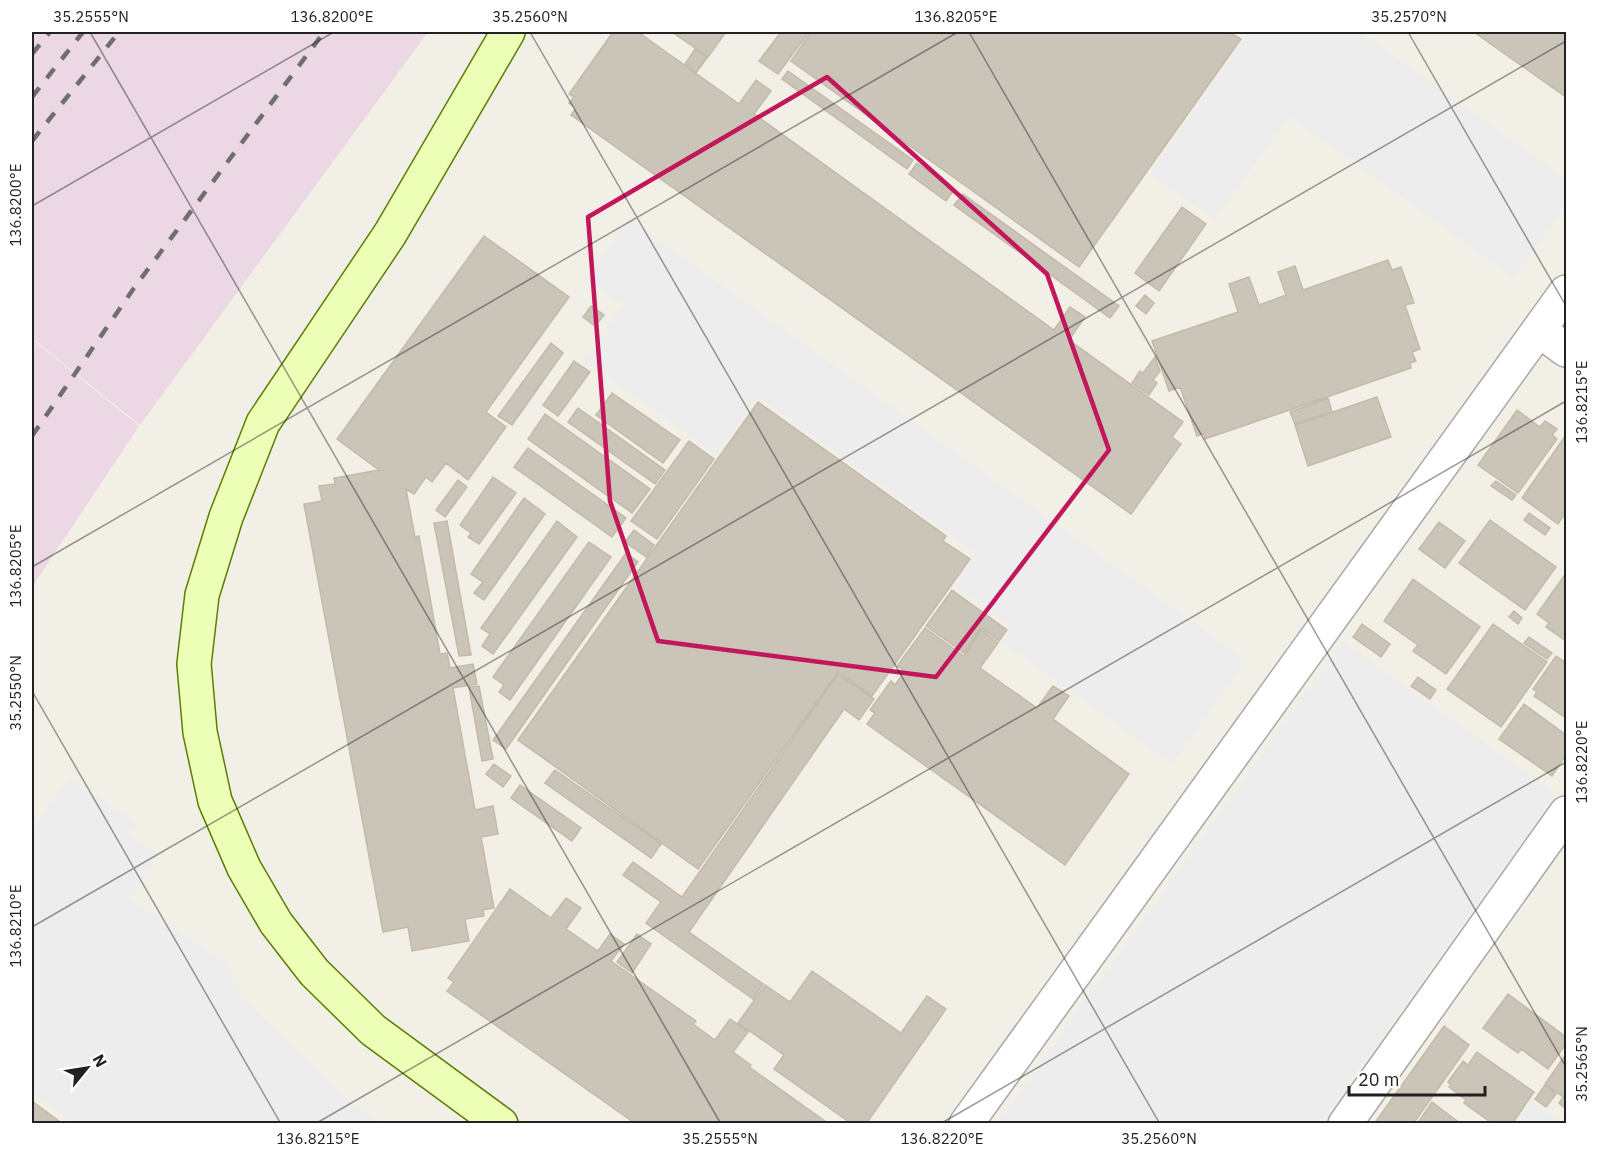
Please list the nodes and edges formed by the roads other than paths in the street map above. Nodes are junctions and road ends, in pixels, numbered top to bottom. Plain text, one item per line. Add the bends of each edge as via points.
1 (508, 32) edge
2 (1566, 292) edge
3 (1539, 330) junction
4 (1566, 350) edge
5 (1566, 813) edge
6 (501, 1124) edge
7 (966, 1124) edge
8 (1345, 1124) edge

1 - 6 street via 390,234 263,423 226,517 202,594 194,664 200,732 215,801 244,868 276,923 314,972 373,1030
2 - 3 street
3 - 4 street
3 - 7 street
5 - 8 street

